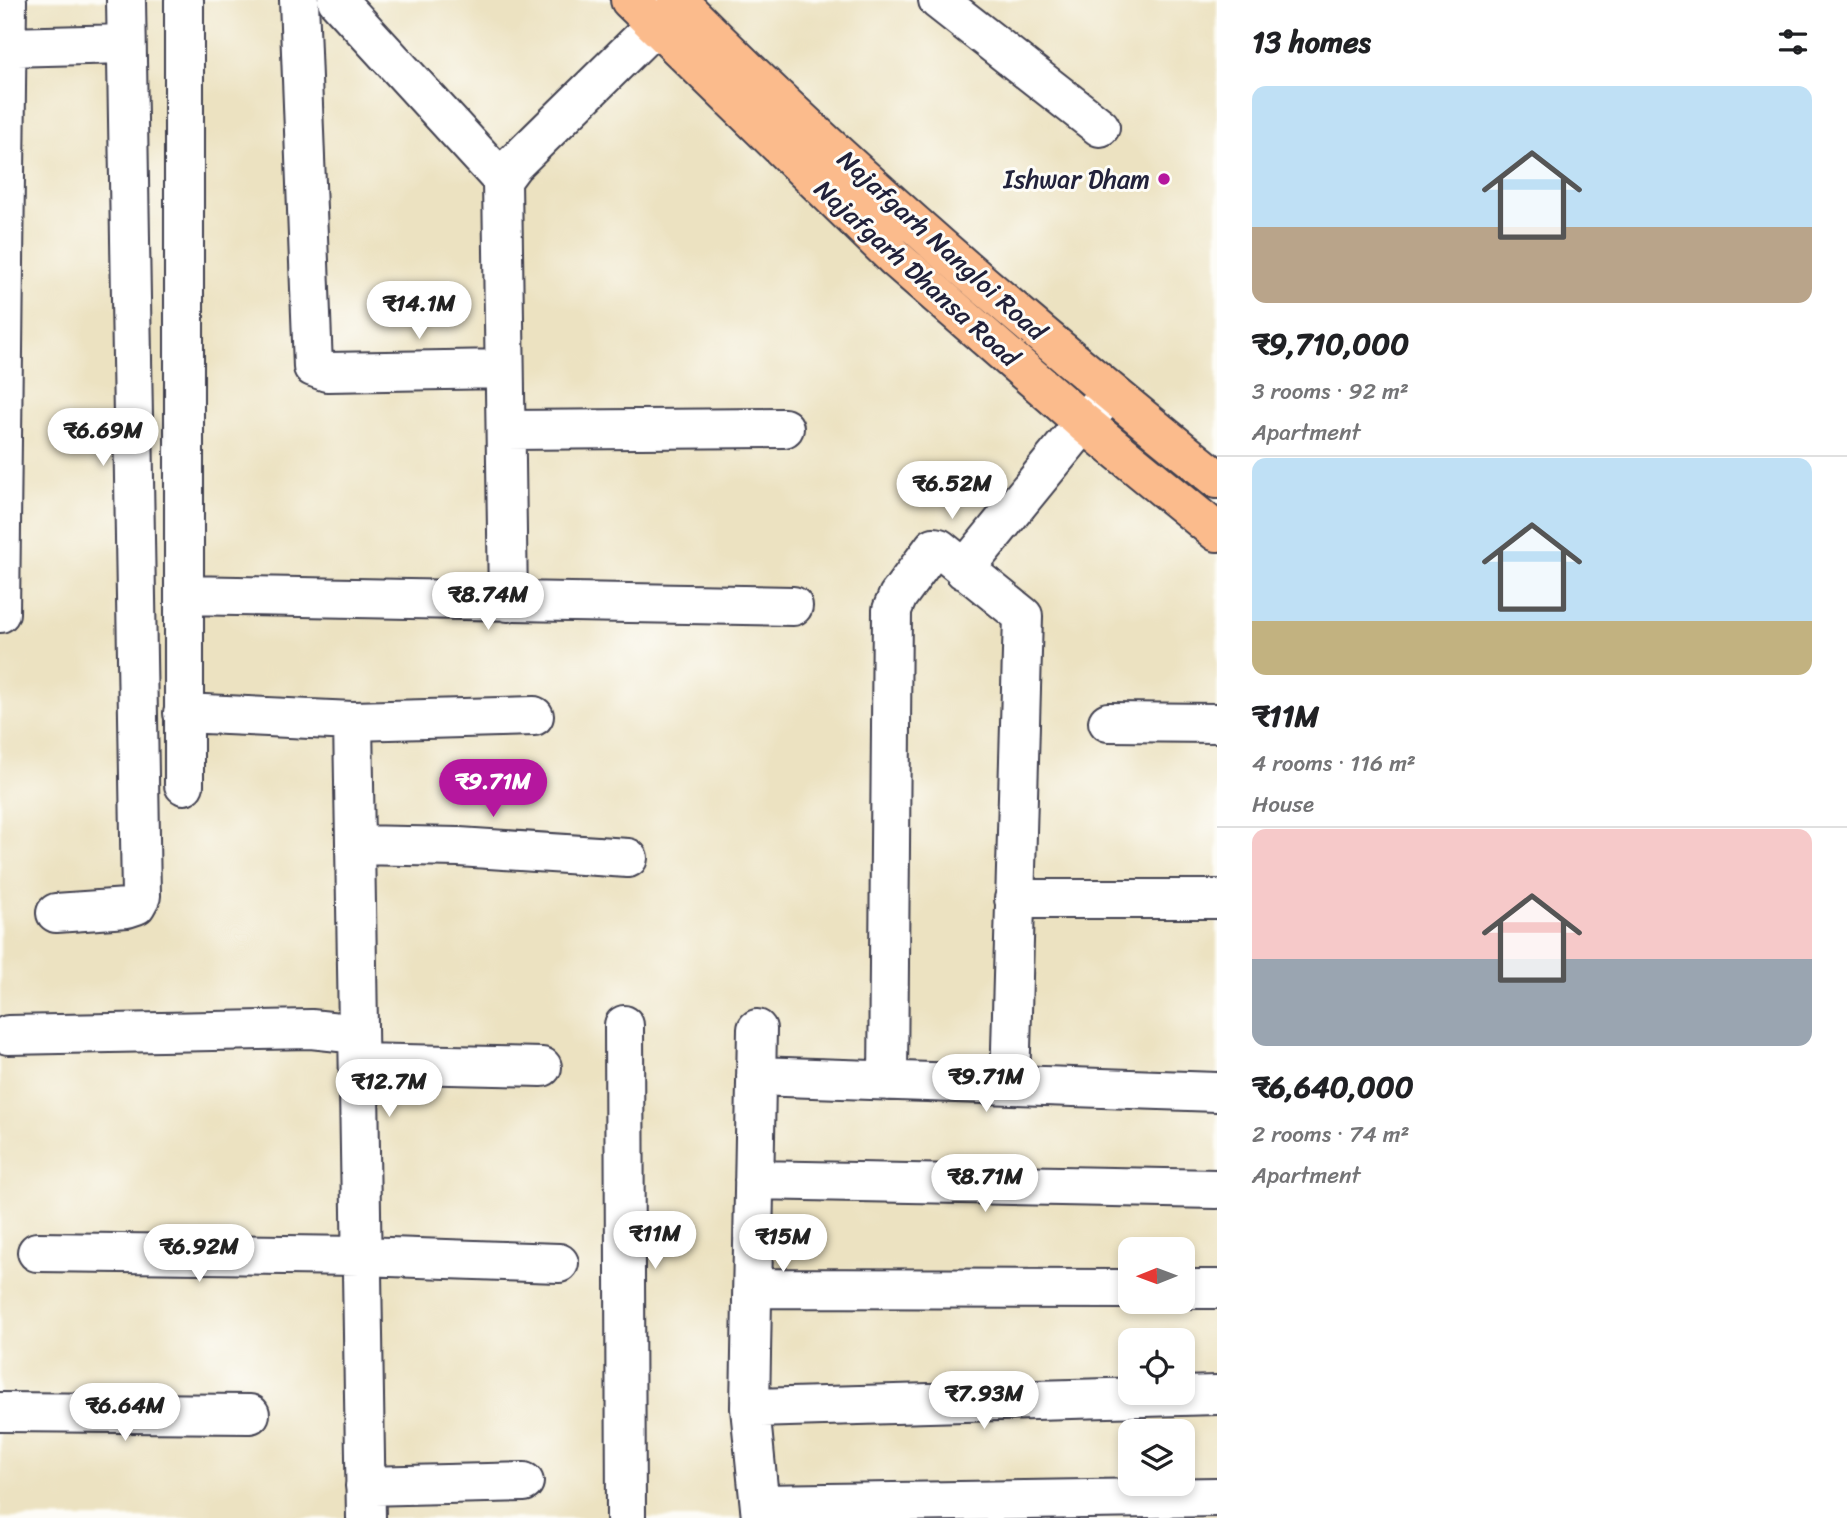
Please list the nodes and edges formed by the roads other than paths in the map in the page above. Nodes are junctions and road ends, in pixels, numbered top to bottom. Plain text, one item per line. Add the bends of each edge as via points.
1 (7, 0) edge
2 (126, 0) edge
3 (184, 0) edge
4 (299, 0) edge
5 (337, 0) edge
6 (938, 0) edge
7 (665, 6) edge
8 (126, 44) junction
9 (7, 47) junction
10 (1100, 127) dead end
11 (502, 180) junction
12 (3, 320) edge
13 (505, 369) junction
14 (1109, 392) junction
15 (1084, 423) junction
16 (1, 426) edge
17 (784, 428) dead end
18 (506, 430) junction
19 (1217, 479) edge
20 (1, 526) edge
21 (1217, 532) edge
22 (964, 570) junction
23 (184, 595) junction
24 (508, 602) junction
25 (793, 606) dead end
26 (0, 613) edge
27 (183, 713) junction
28 (534, 716) dead end
29 (353, 721) junction
30 (1108, 722) dead end
31 (1217, 723) edge
32 (184, 785) dead end
33 (355, 845) junction
34 (628, 858) dead end
35 (1014, 899) junction
36 (1217, 899) edge
37 (56, 913) dead end
38 (624, 1025) dead end
39 (757, 1029) dead end
40 (8, 1035) dead end
41 (358, 1049) junction
42 (542, 1067) dead end
43 (756, 1076) junction
44 (888, 1081) junction
45 (1010, 1085) junction
46 (1217, 1092) edge
47 (754, 1180) junction
48 (1217, 1189) edge
49 (37, 1252) dead end
50 (361, 1256) junction
51 (559, 1263) dead end
52 (753, 1288) junction
53 (1118, 1289) edge
54 (1195, 1289) edge
55 (1217, 1289) edge
56 (1217, 1395) edge
57 (750, 1408) junction
58 (0, 1412) edge
59 (250, 1414) dead end
60 (524, 1482) dead end
61 (1217, 1497) edge
62 (366, 1502) edge
63 (761, 1511) edge
64 (626, 1518) edge

1 - 9 street
2 - 8 street
3 - 23 street
4 - 13 street via 313,367 327,372
5 - 11 street
6 - 10 street
7 - 11 street
7 - 14 main road, Najafgarh Nangloi Road
7 - 15 main road, Najafgarh Dhansa Road via 895,258
8 - 9 street
8 - 37 street via 141,896 136,905 127,908
9 - 12 street
11 - 13 street
12 - 16 street
13 - 18 street
14 - 15 street
14 - 19 main road, Najafgarh Nangloi Road
15 - 21 main road, Najafgarh Dhansa Road
15 - 22 street
16 - 20 street
17 - 18 street
18 - 24 street
20 - 26 street
22 - 35 street via 1023,616
22 - 44 street via 934,547 892,610
23 - 24 street
23 - 27 street
24 - 25 street
27 - 29 street
27 - 32 street
28 - 29 street
29 - 33 street
30 - 31 street
33 - 34 street
33 - 41 street
35 - 36 street
35 - 45 street
38 - 64 street
39 - 43 street
40 - 41 street via 311,1029
41 - 42 street
41 - 50 street
43 - 44 street
43 - 47 street
44 - 45 street
45 - 46 street
47 - 48 street
47 - 52 street
49 - 50 street
50 - 51 street
50 - 62 street
52 - 53 street
52 - 57 street
54 - 55 street
56 - 57 street
57 - 63 street
58 - 59 street
60 - 62 street
61 - 63 street

